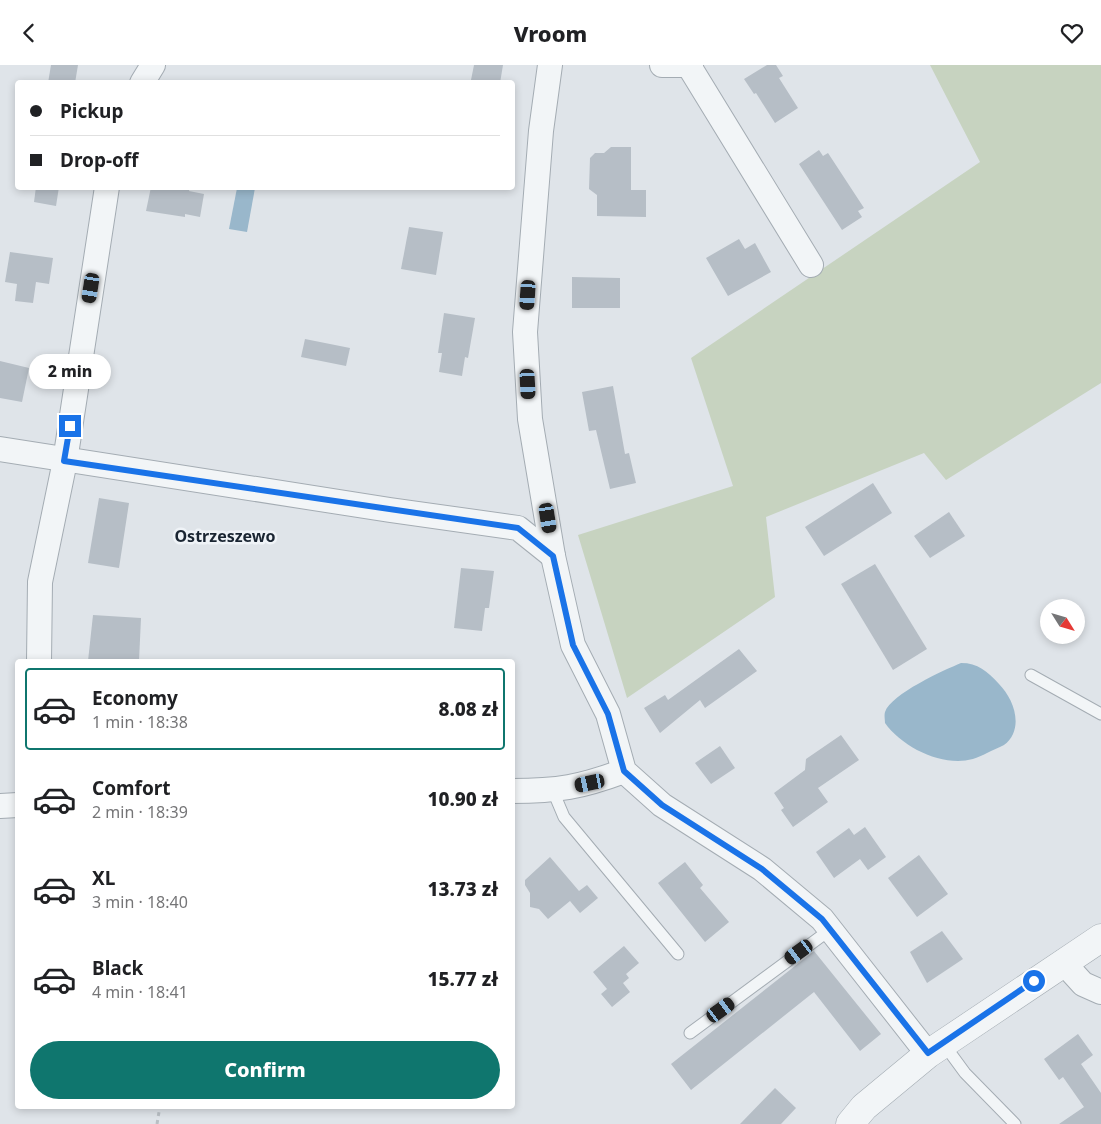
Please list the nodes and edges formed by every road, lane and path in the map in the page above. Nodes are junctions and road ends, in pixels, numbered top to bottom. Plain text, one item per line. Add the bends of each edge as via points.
1 (153, 65) edge
2 (550, 65) edge
3 (662, 65) edge
4 (690, 66) edge
5 (144, 80) edge
6 (107, 190) edge
7 (811, 265) dead end
8 (0, 449) edge
9 (64, 461) junction
10 (553, 556) junction
11 (39, 659) edge
12 (1031, 675) dead end
13 (1101, 714) edge
14 (624, 771) junction
15 (515, 791) edge
16 (553, 791) junction
17 (15, 805) edge
18 (0, 806) edge
19 (831, 929) junction
20 (1101, 937) edge
21 (678, 954) dead end
22 (1063, 962) junction
23 (1101, 992) edge
24 (690, 1033) dead end
25 (935, 1048) junction
26 (160, 1109) edge
27 (157, 1124) edge
28 (850, 1124) edge
29 (1016, 1124) edge

1 - 5 street
2 - 10 street via 541,131 525,332 530,419
3 - 4 street
4 - 7 street
6 - 9 street
8 - 9 street
9 - 10 street via 518,528
9 - 11 street via 40,582
10 - 14 street via 573,645 608,714
12 - 13 lane
14 - 16 street
14 - 19 street via 662,805 762,869
15 - 16 street
16 - 21 lane via 564,817
17 - 18 street
19 - 24 lane
19 - 25 street
20 - 22 street
22 - 23 street via 1083,983
22 - 25 street
25 - 28 street via 864,1107
25 - 29 lane
26 - 27 path

